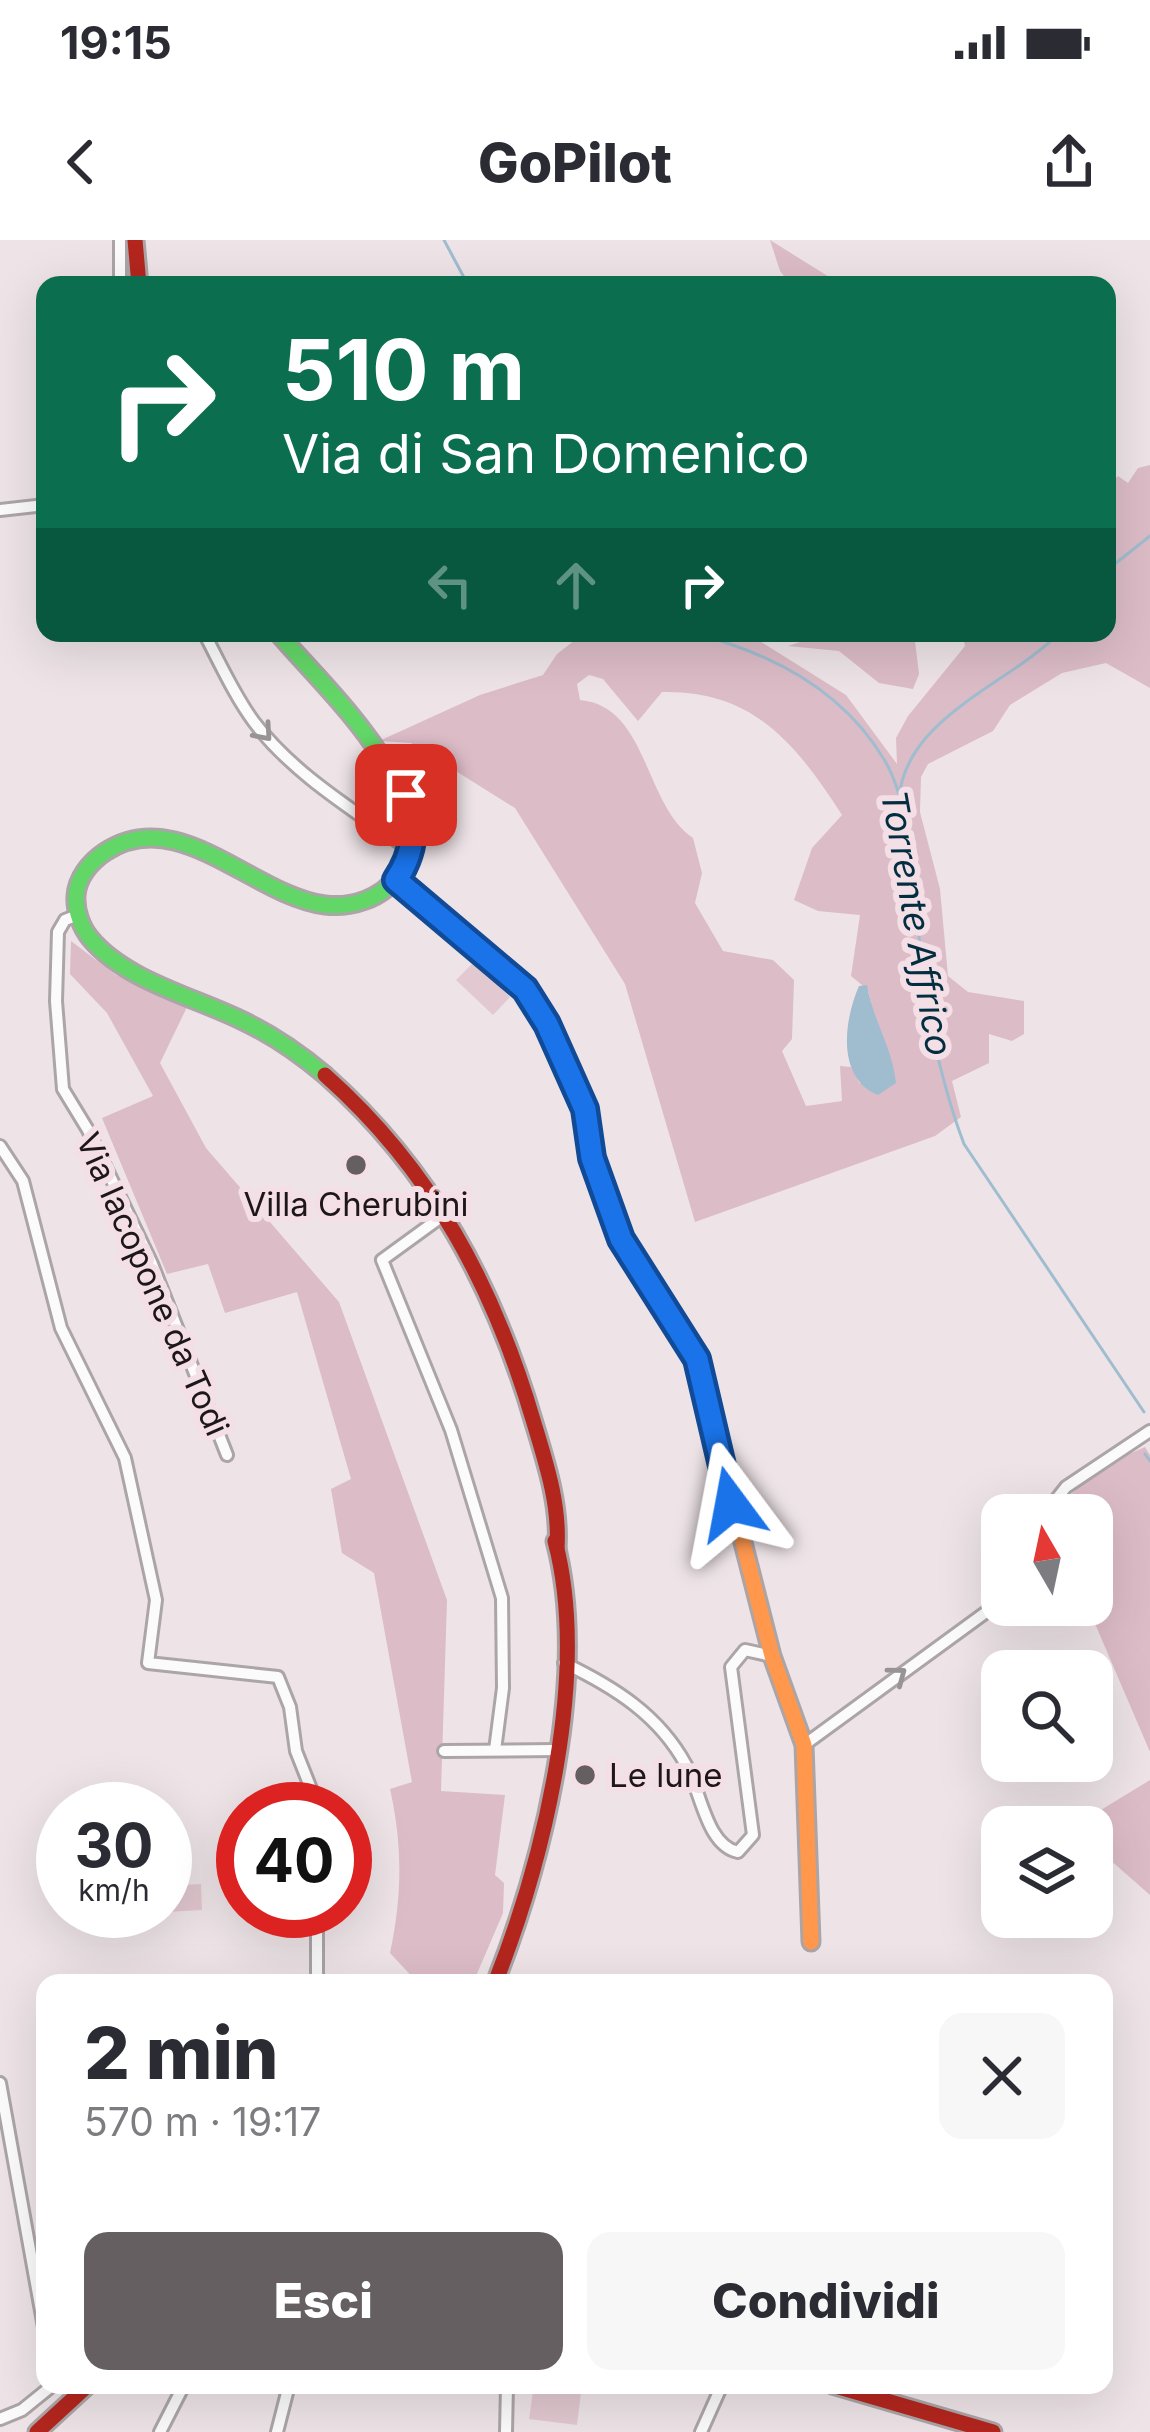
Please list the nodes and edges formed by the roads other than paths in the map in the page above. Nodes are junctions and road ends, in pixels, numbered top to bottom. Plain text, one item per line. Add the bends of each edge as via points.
1 (120, 240) edge
2 (136, 240) edge
3 (120, 276) edge
4 (138, 276) edge
5 (36, 506) edge
6 (0, 510) edge
7 (209, 642) edge
8 (285, 642) edge
9 (411, 851) junction
10 (396, 880) junction
11 (78, 915) junction
12 (0, 1146) edge
13 (448, 1212) junction
14 (1148, 1438) edge
15 (227, 1455) dead end
16 (1060, 1494) edge
17 (981, 1616) edge
18 (772, 1656) junction
19 (564, 1671) junction
20 (559, 1742) junction
21 (805, 1745) junction
22 (495, 1750) junction
23 (443, 1751) dead end
24 (308, 1782) edge
25 (317, 1938) edge
26 (811, 1942) dead end
27 (317, 1974) edge
28 (498, 1974) edge
29 (0, 2083) edge
30 (36, 2283) edge
31 (41, 2394) edge
32 (52, 2394) edge
33 (77, 2394) edge
34 (179, 2394) edge
35 (287, 2394) edge
36 (507, 2394) edge
37 (718, 2394) edge
38 (862, 2394) edge
39 (60, 2408) junction
40 (0, 2419) edge
41 (28, 2432) edge
42 (37, 2432) edge
43 (160, 2432) edge
44 (277, 2432) edge
45 (506, 2432) edge
46 (701, 2432) edge
47 (990, 2432) edge

1 - 3 street
2 - 4 main road
5 - 6 street
7 -> 9 street via 267,738
8 - 9 main road via 397,779 412,811
9 - 10 main road
10 - 11 main road via 364,901 321,905 145,837 96,858 77,889
10 - 18 main road via 515,980 547,1024 585,1109 592,1158 621,1239 697,1359
11 - 13 main road via 103,952 261,1030 336,1084 406,1154
11 - 15 street, Via Iacopone da Todi via 58,932 63,1089 152,1264
12 - 24 street via 23,1181 61,1328 125,1458 156,1600 148,1663 278,1677
13 - 19 main road via 518,1366 552,1510
13 - 22 street via 382,1260 451,1430 502,1598
14 - 16 street
21 -> 17 street
18 - 19 street via 745,1650 731,1667 753,1835 738,1852 717,1839 686,1765 655,1722 591,1676
18 - 21 main road
19 - 20 main road
20 - 22 street
20 - 28 main road via 541,1852
21 - 26 main road
22 - 23 street
25 - 27 street
29 - 30 street
31 - 40 street
32 - 39 street
33 - 39 main road
34 - 43 street
35 - 44 street
36 - 45 street
37 - 46 street
38 - 47 main road
39 - 41 main road
39 - 42 main road

